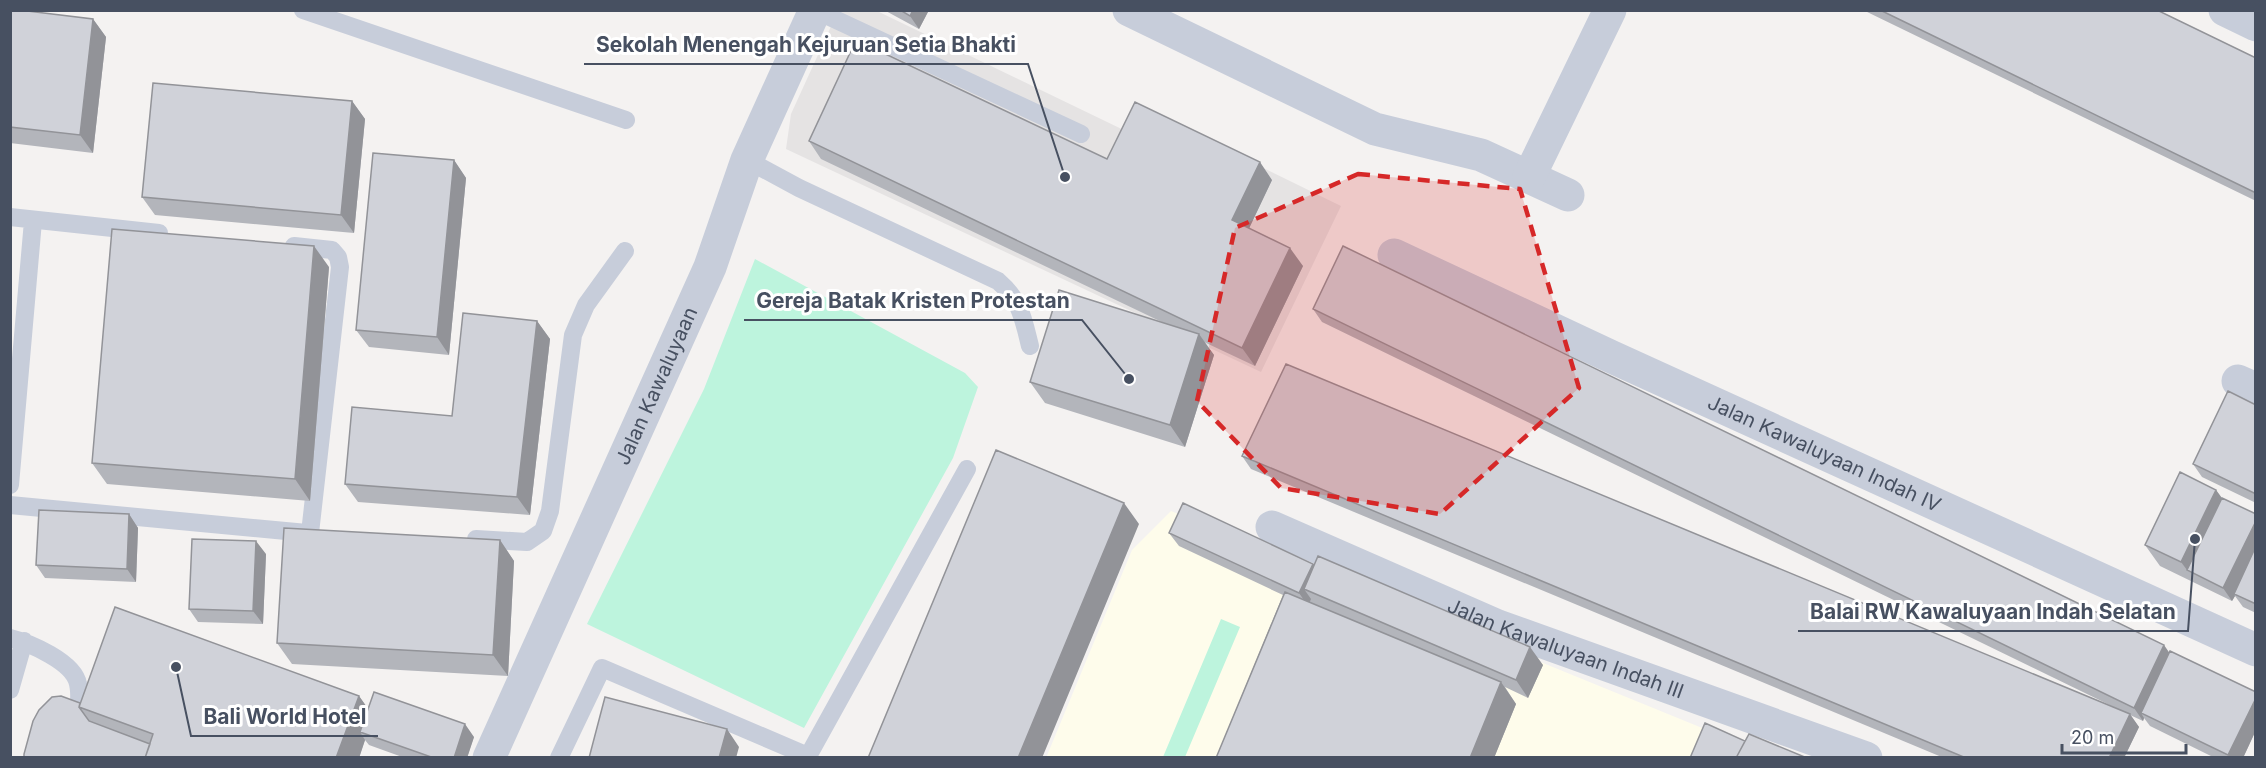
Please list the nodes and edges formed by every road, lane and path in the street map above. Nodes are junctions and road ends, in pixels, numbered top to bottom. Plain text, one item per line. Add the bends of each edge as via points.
1 (303, 10) edge
2 (815, 10) edge
3 (1128, 10) edge
4 (1610, 10) edge
5 (2225, 10) edge
6 (2256, 25) edge
7 (626, 120) dead end
8 (1081, 134) dead end
9 (747, 160) junction
10 (1529, 177) junction
11 (1568, 195) dead end
12 (10, 217) edge
13 (33, 220) junction
14 (171, 234) edge
15 (274, 244) edge
16 (624, 251) dead end
17 (1394, 255) dead end
18 (1030, 346) dead end
19 (967, 469) dead end
20 (10, 485) edge
21 (10, 505) edge
22 (1272, 527) dead end
23 (310, 533) junction
24 (333, 534) edge
25 (459, 539) edge
26 (17, 640) edge
27 (2256, 650) edge
28 (10, 690) edge
29 (79, 708) edge
30 (495, 757) edge
31 (807, 757) edge
32 (559, 758) edge
33 (1866, 758) edge

1 - 7 lane
2 - 8 lane
2 - 9 street, Jalan Kawaluyaan
3 - 10 street via 1375,129 1481,155
4 - 10 street
5 - 6 street
9 - 18 lane via 998,281 1020,307
9 - 30 street, Jalan Kawaluyaan via 710,267
10 - 11 street
12 - 13 lane
13 - 14 lane
13 - 20 lane
15 - 23 lane via 332,250 340,267
16 - 25 lane via 586,305 573,335 550,511 543,531 527,542
17 - 27 street, Jalan Kawaluyaan Indah IV
19 - 31 lane
21 - 23 lane
22 - 33 street, Jalan Kawaluyaan Indah III via 1498,626
23 - 24 lane
26 - 28 lane
26 - 29 lane via 62,661 78,682
31 - 32 lane via 602,668

